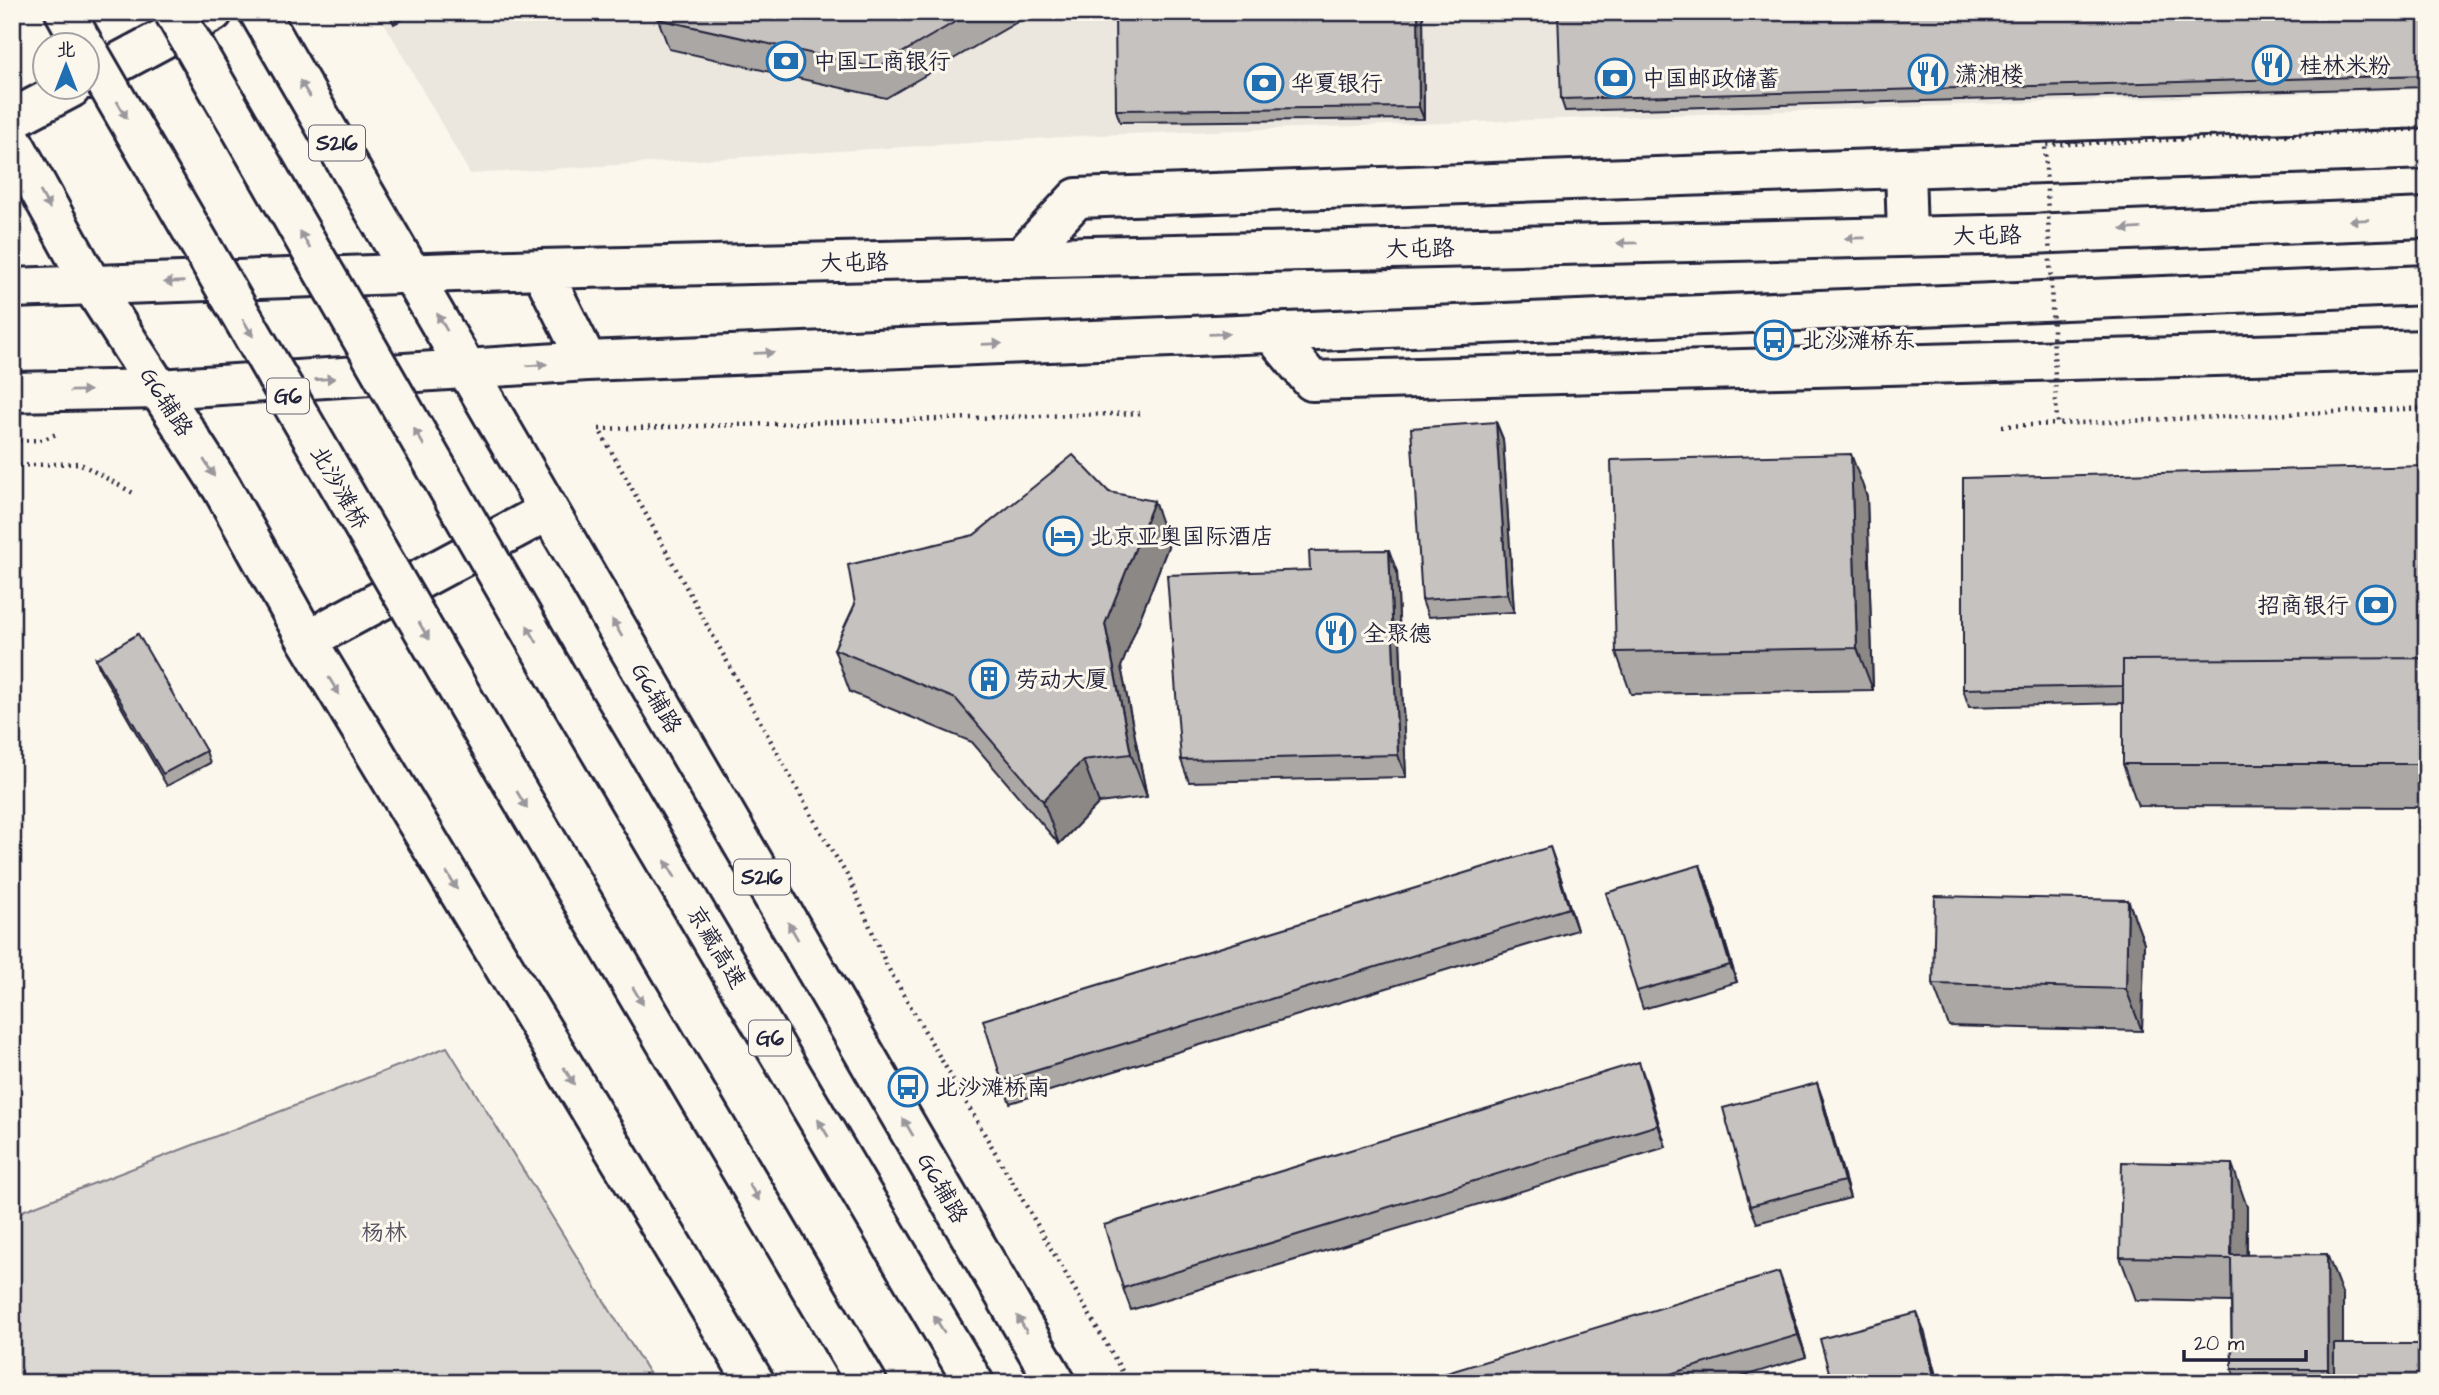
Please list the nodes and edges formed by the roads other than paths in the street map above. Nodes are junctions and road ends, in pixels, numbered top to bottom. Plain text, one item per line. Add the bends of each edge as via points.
1 (65, 12) edge
2 (174, 12) edge
3 (213, 12) edge
4 (259, 12) edge
5 (76, 32) edge
6 (102, 71) edge
7 (102, 75) edge
8 (44, 102) edge
9 (12, 119) edge
10 (12, 140) edge
11 (2427, 149) edge
12 (1905, 168) junction
13 (2427, 218) edge
14 (1907, 236) junction
15 (1021, 258) junction
16 (541, 269) junction
17 (414, 275) junction
18 (91, 284) junction
19 (2427, 285) edge
20 (12, 288) edge
21 (1271, 332) junction
22 (2427, 350) edge
23 (587, 361) junction
24 (469, 370) junction
25 (159, 389) junction
26 (12, 393) edge
27 (548, 511) junction
28 (307, 640) junction
29 (755, 1383) edge
30 (867, 1383) edge
31 (974, 1383) edge
32 (1056, 1383) edge

1 - 5 main road
31 -> 2 main road, 京藏高速 / G6, bridge via 566,693
3 - 6 main road
17 -> 4 main road, G6辅路 / S216
7 -> 30 main road, 北沙滩桥 / G6, bridge
8 - 9 main road
10 -> 18 main road, G6辅路
11 - 12 main road
12 - 14 main road
12 - 15 main road via 1077,198
13 -> 14 main road, 大屯路
14 -> 15 main road, 大屯路
15 - 16 main road, 大屯路
16 - 17 main road, 大屯路
16 - 23 main road
17 -> 18 main road, 大屯路
24 -> 17 main road, G6辅路 / S216
18 - 20 main road, 大屯路
18 - 25 main road, G6辅路
19 - 21 main road
21 - 22 main road via 1312,381
23 -> 21 main road
24 -> 23 main road
25 -> 24 main road
24 - 27 main road, G6辅路 / S216
26 -> 25 main road
25 -> 28 main road, G6辅路 via 222,488
27 - 28 main road
32 -> 27 main road, G6辅路 / S216
28 -> 29 main road, G6辅路

